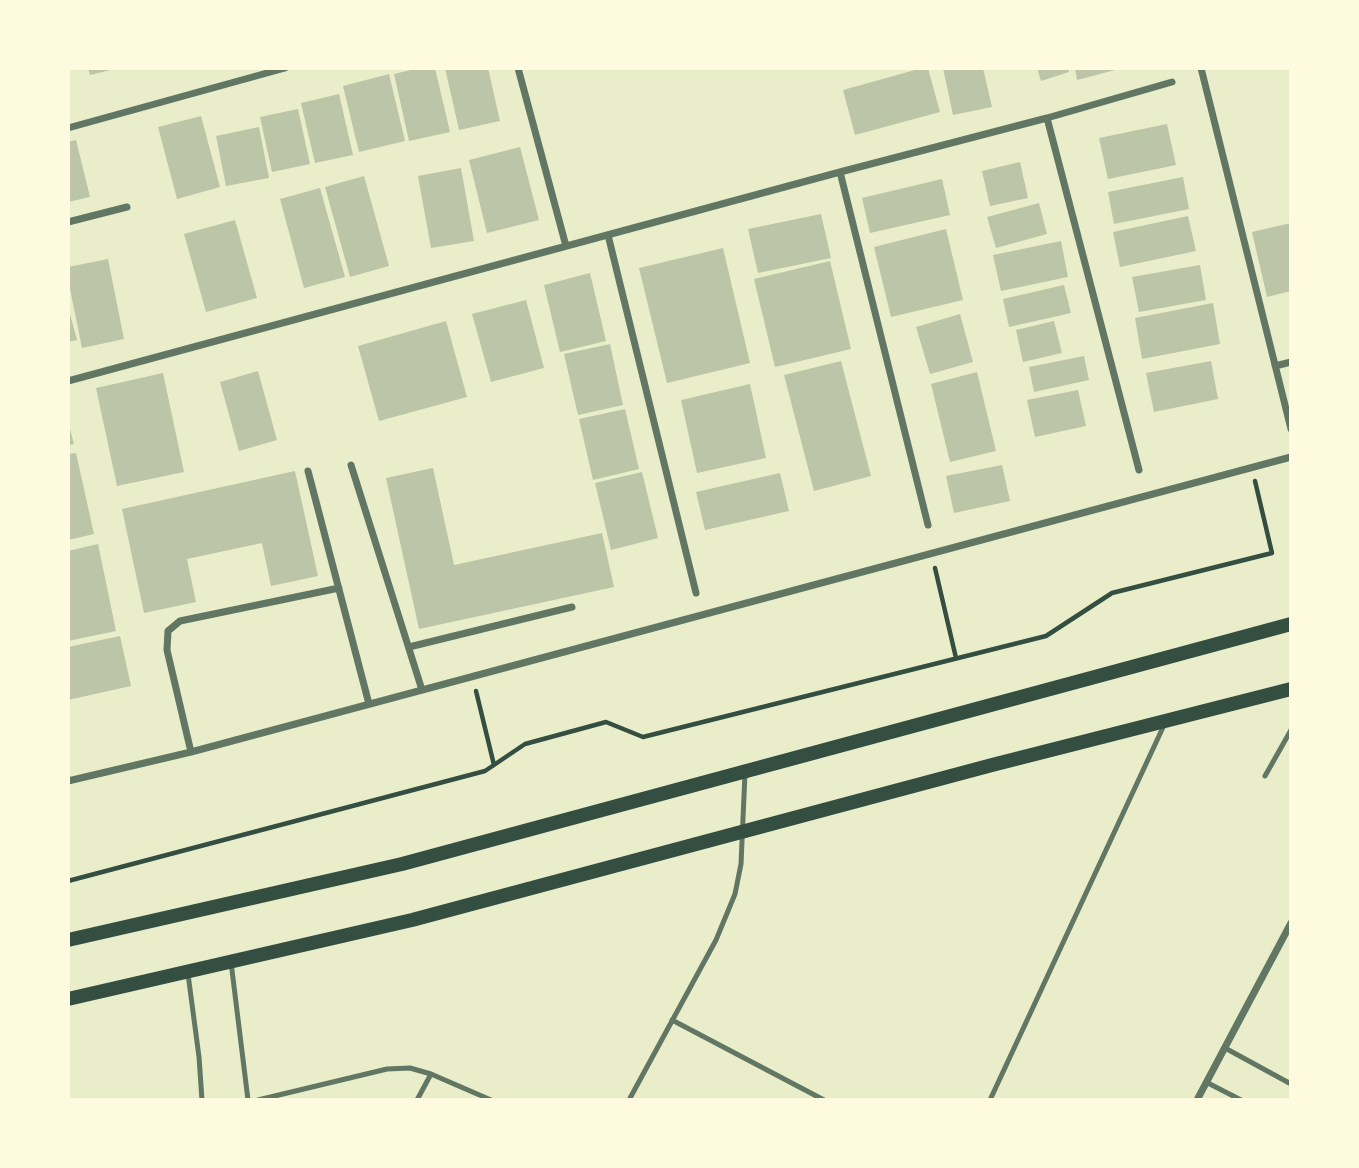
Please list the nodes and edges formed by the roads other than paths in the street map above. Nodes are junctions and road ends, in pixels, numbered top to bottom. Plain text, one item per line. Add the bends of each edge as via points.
1 (285, 68) edge
2 (517, 68) edge
3 (1204, 69) edge
4 (1172, 82) dead end
5 (1047, 118) junction
6 (68, 128) edge
7 (840, 172) junction
8 (127, 207) dead end
9 (68, 222) edge
10 (608, 235) junction
11 (566, 246) junction
12 (1291, 362) edge
13 (1275, 366) junction
14 (68, 381) edge
15 (1291, 429) edge
16 (1291, 457) edge
17 (351, 466) dead end
18 (1139, 470) dead end
19 (308, 471) dead end
20 (928, 525) dead end
21 (339, 588) junction
22 (696, 593) dead end
23 (572, 607) dead end
24 (1291, 624) edge
25 (409, 647) junction
26 (1291, 689) edge
27 (422, 690) junction
28 (369, 704) junction
29 (1166, 720) junction
30 (1291, 730) edge
31 (191, 752) junction
32 (745, 770) junction
33 (1265, 776) dead end
34 (68, 782) edge
35 (743, 831) junction
36 (1291, 923) edge
37 (68, 940) edge
38 (231, 962) junction
39 (188, 972) junction
40 (68, 999) edge
41 (672, 1020) junction
42 (1226, 1048) junction
43 (431, 1074) junction
44 (1206, 1082) junction
45 (1291, 1084) edge
46 (202, 1100) edge
47 (248, 1100) edge
48 (258, 1100) edge
49 (417, 1100) edge
50 (491, 1100) edge
51 (629, 1100) edge
52 (824, 1100) edge
53 (990, 1100) edge
54 (1197, 1100) edge
55 (1241, 1100) edge

1 - 6 street
2 - 11 street
3 - 13 street
4 - 5 street
5 - 7 street
5 - 18 street
7 - 10 street
7 - 20 street
8 - 9 street
10 - 11 street
10 - 22 street
11 - 14 street
12 - 13 street
13 - 15 street
16 - 27 street
17 - 25 street
19 - 21 street
21 - 28 street
21 - 31 street via 180,621 168,631 167,649
23 - 25 street
24 - 32 main road
25 - 27 street
26 - 29 main road
27 - 28 street
28 - 31 street
29 - 35 main road
29 - 53 lane
30 - 33 lane
31 - 34 street
32 - 35 lane
32 - 37 main road via 402,864
35 - 38 main road via 412,920
35 - 41 lane via 735,894 716,940
36 - 42 street
38 - 39 main road
38 - 47 lane
39 - 40 main road
39 - 46 lane
41 - 51 lane
41 - 52 lane
42 - 44 street
42 - 45 lane
43 - 48 lane via 410,1068 387,1069
43 - 49 lane
43 - 50 lane
44 - 54 street
44 - 55 lane

